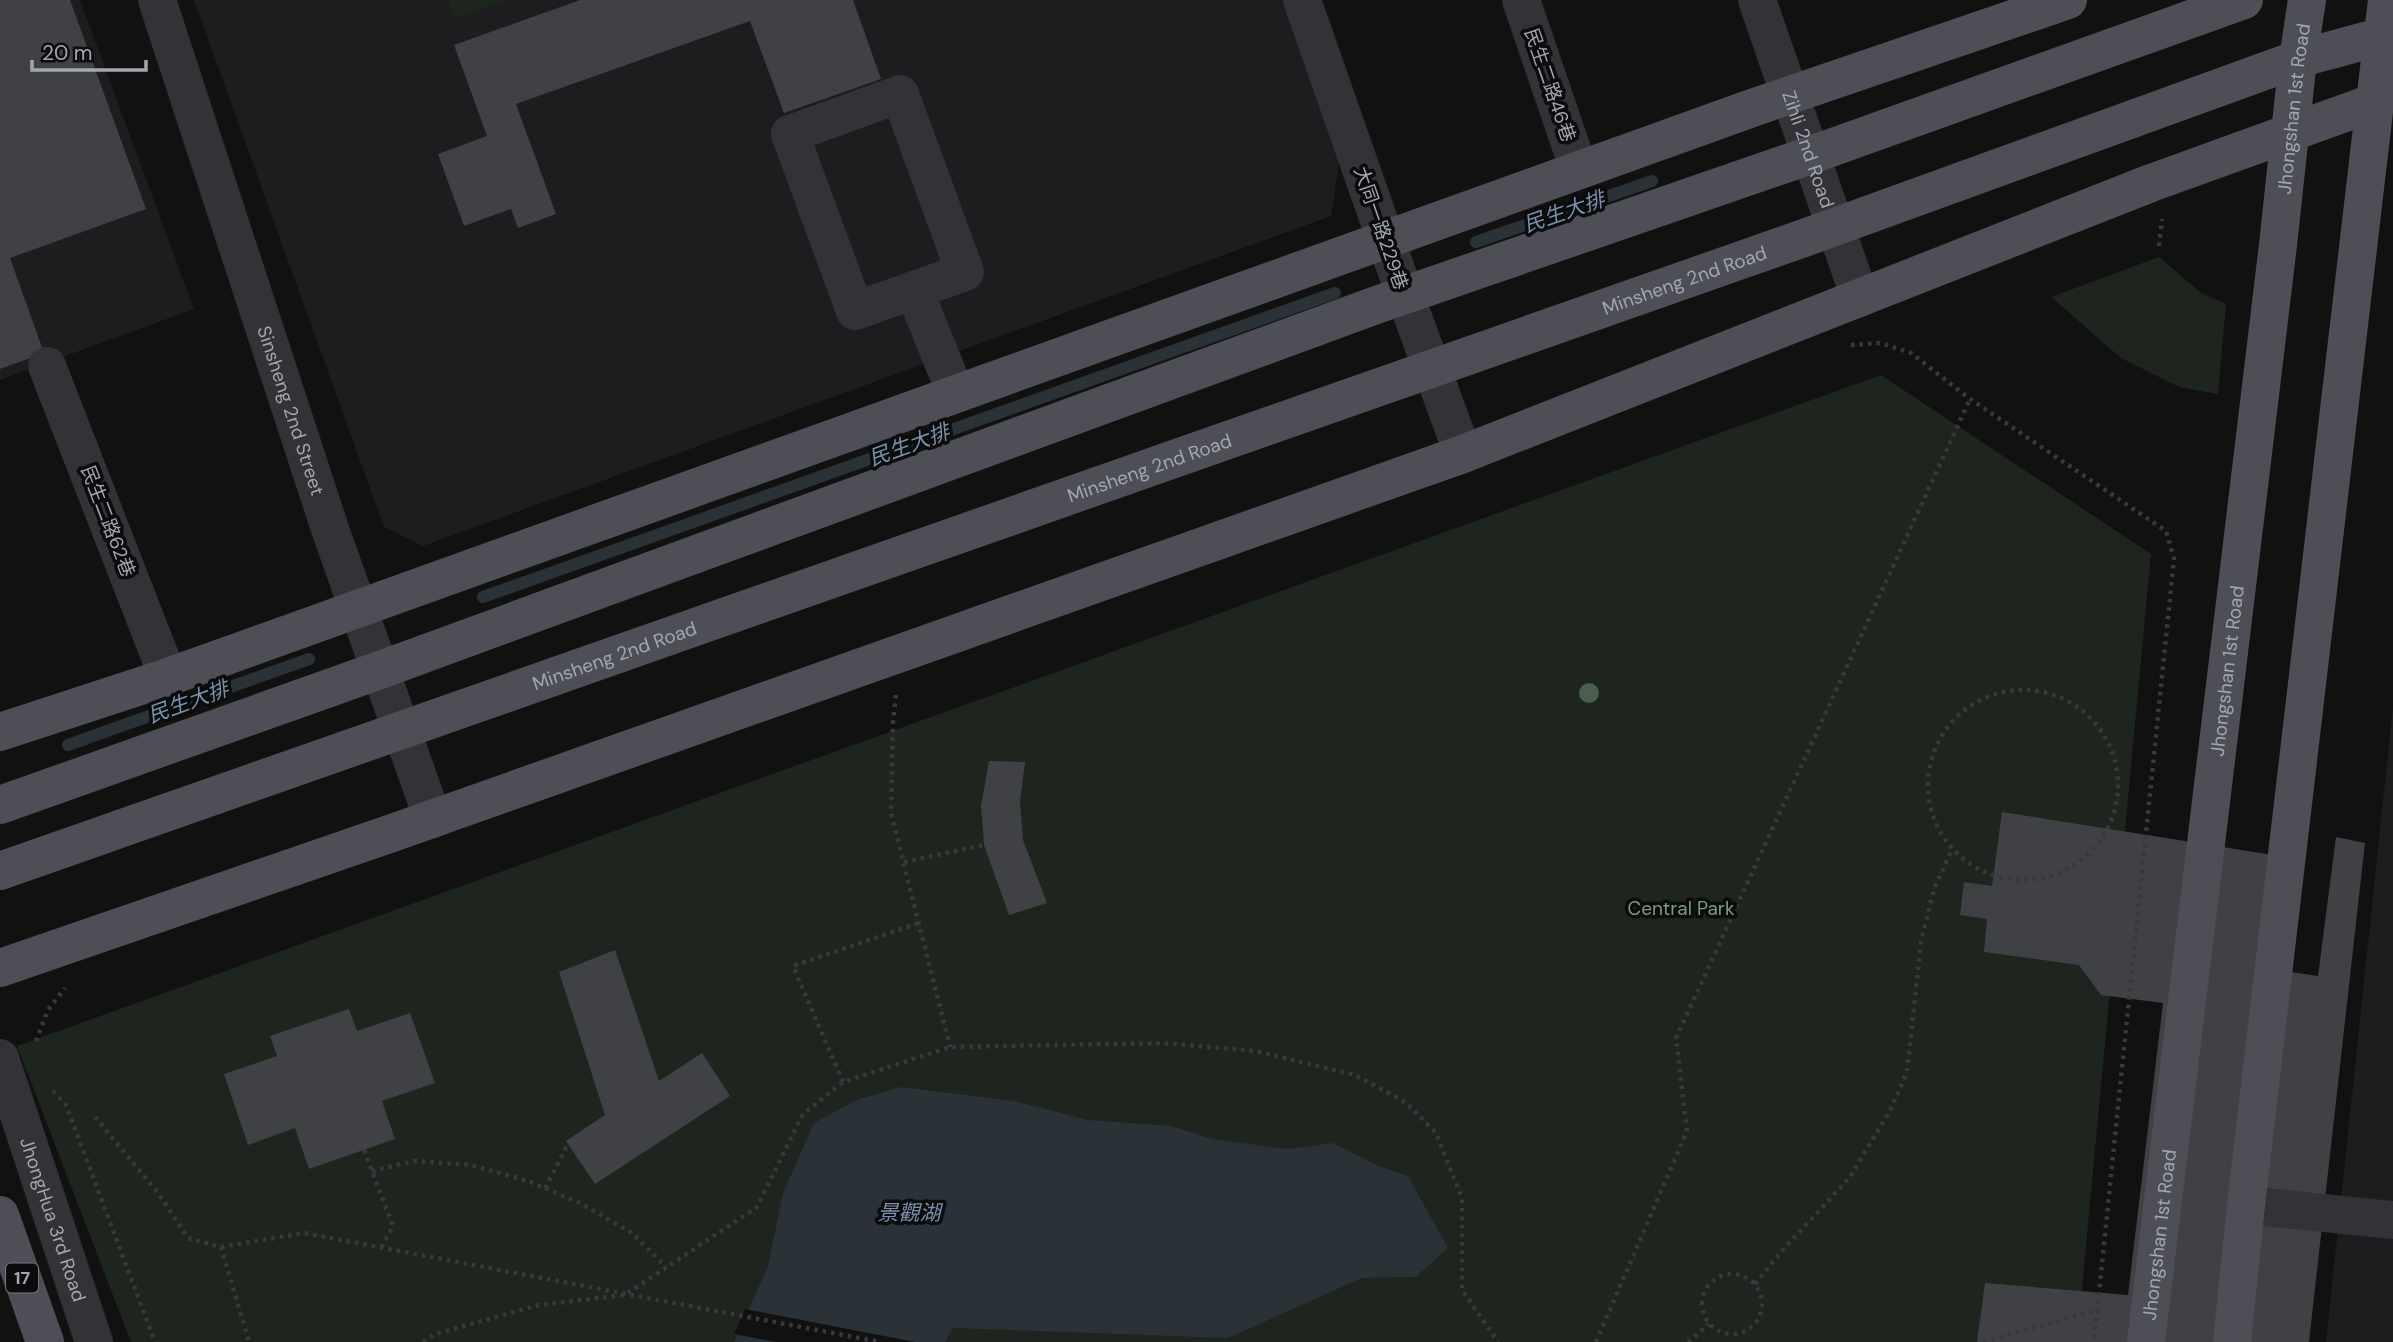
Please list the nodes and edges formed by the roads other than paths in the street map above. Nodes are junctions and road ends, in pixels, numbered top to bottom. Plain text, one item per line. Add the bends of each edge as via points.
1 (157, 0) edge
2 (1302, 0) edge
3 (1521, 0) edge
4 (1757, 0) edge
5 (2068, 0) edge
6 (2244, 0) edge
7 (2307, 0) edge
8 (2388, 24) edge
9 (2298, 59) junction
10 (1791, 94) junction
11 (2384, 102) edge
12 (2289, 133) junction
13 (1811, 155) junction
14 (1579, 170) junction
15 (1836, 226) junction
16 (1385, 240) junction
17 (914, 290) junction
18 (1405, 295) junction
19 (1860, 298) junction
20 (47, 366) dead end
21 (1432, 369) junction
22 (956, 394) junction
23 (1463, 454) junction
24 (358, 609) junction
25 (380, 670) junction
26 (168, 677) junction
27 (402, 731) junction
28 (0, 732) edge
29 (0, 806) edge
30 (433, 819) junction
31 (0, 871) edge
32 (0, 968) edge
33 (0, 1058) edge
34 (2246, 1205) junction
35 (0, 1214) edge
36 (2393, 1220) edge
37 (45, 1342) edge
38 (94, 1342) edge
39 (2146, 1342) edge
40 (2232, 1342) edge

1 - 24 street, Sinsheng 2nd Street
2 - 16 street, 大同一路229巷
3 - 14 street, 民生二路46巷
4 - 10 street, Zihli 2nd Road
5 - 10 main road
6 - 13 main road
7 - 9 main road, Jhongshan 1st Road
8 - 9 main road, Minsheng 2nd Road
8 - 11 main road
9 - 12 main road, Jhongshan 1st Road
9 - 15 main road, Minsheng 2nd Road
10 - 13 street, Zihli 2nd Road
10 - 14 main road
11 - 12 main road
11 - 34 main road
12 - 19 main road
12 - 39 main road, Jhongshan 1st Road
13 - 15 street, Zihli 2nd Road
13 - 18 main road
14 - 16 main road
15 - 19 street, Zihli 2nd Road
15 - 21 main road, Minsheng 2nd Road
16 - 18 street, 大同一路229巷
16 - 22 main road
17 - 17 street via 965,272 900,94 790,134 855,311
17 - 22 street
18 - 21 street, 大同一路229巷
18 - 25 main road
19 - 23 main road
20 - 26 street, 民生二路62巷
21 - 23 street, 大同一路229巷
21 - 27 main road, Minsheng 2nd Road
22 - 24 main road
23 - 30 main road
24 - 25 street, Sinsheng 2nd Street
24 - 26 main road
25 - 27 street, Sinsheng 2nd Street
25 - 29 main road
26 - 28 main road
27 - 30 street, Sinsheng 2nd Street
27 - 31 main road, Minsheng 2nd Road
30 - 32 main road
33 - 38 street, JhongHua 3rd Road / 17
34 - 36 street
34 - 40 main road
35 - 37 main road, 17

